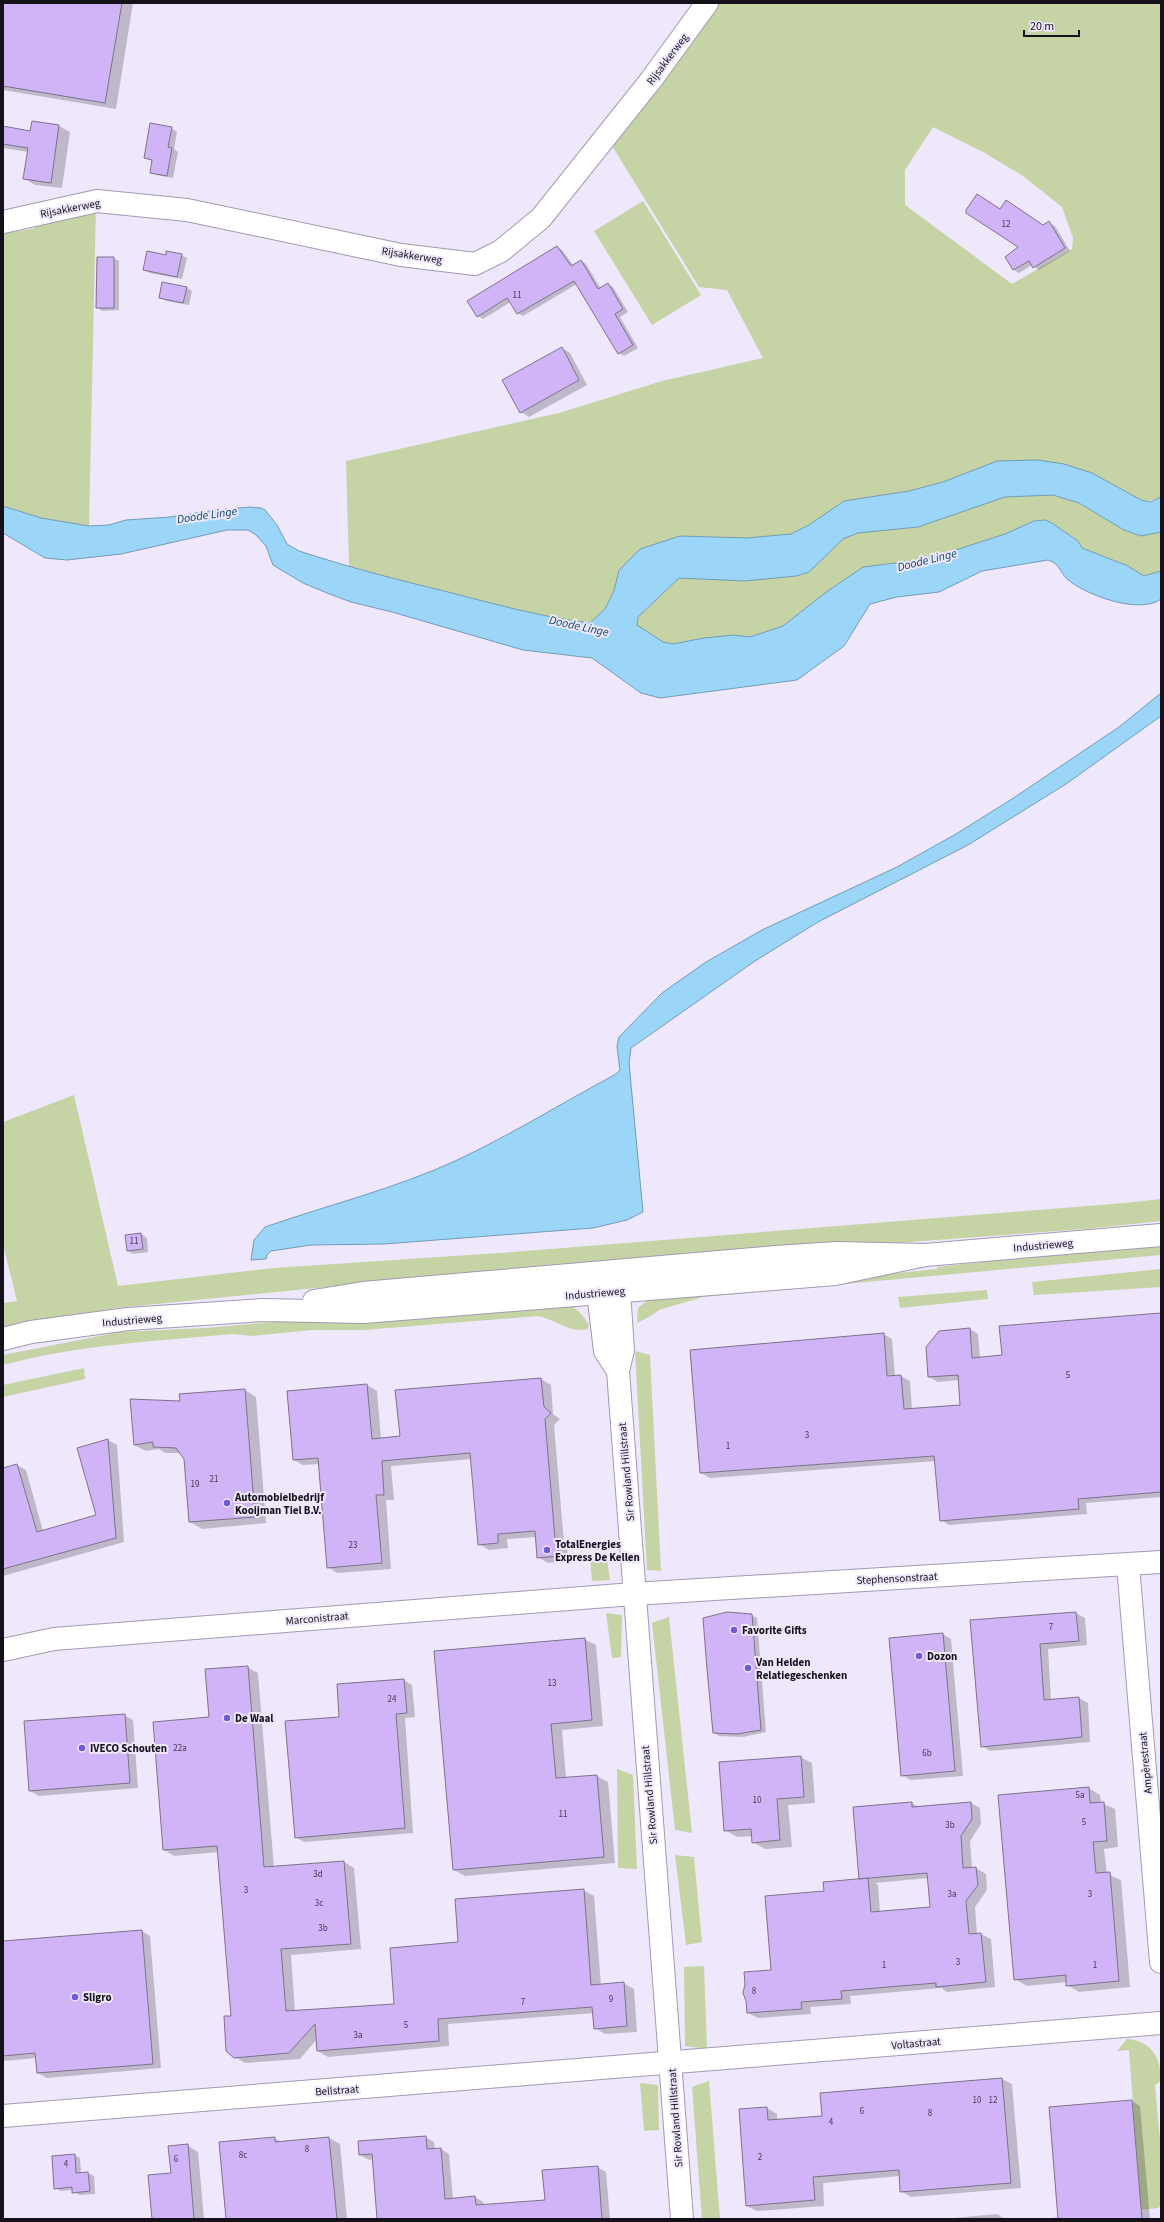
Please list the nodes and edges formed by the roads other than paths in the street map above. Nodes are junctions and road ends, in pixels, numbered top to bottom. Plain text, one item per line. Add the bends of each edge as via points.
1 (707, 3) edge
2 (3, 222) edge
3 (1161, 1235) edge
4 (925, 1255) junction
5 (610, 1272) junction
6 (609, 1292) junction
7 (263, 1310) junction
8 (3, 1339) edge
9 (1161, 1562) edge
10 (1128, 1565) junction
11 (633, 1594) junction
12 (3, 1650) edge
13 (1161, 1962) edge
14 (1161, 2023) edge
15 (671, 2064) junction
16 (3, 2116) edge
17 (682, 2219) edge

1 - 2 street, Rijsakkerweg via 652,80 541,218 501,251 475,264 401,255 187,210 97,201
3 - 4 street, Industrieweg
4 - 5 street, Industrieweg via 837,1253
4 - 6 street, Industrieweg via 835,1274
5 - 6 street, Sir Rowland Hillstraat
5 - 7 street, Industrieweg via 363,1293
6 - 7 street, Industrieweg via 364,1312
6 - 11 street, Sir Rowland Hillstraat via 605,1351 618,1372 631,1533
7 - 8 street, Industrieweg via 128,1319 31,1332
9 - 10 street, Stephensonstraat
10 - 11 street, Stephensonstraat
10 - 13 street, Ampèrestraat
11 - 12 street, Marconistraat via 54,1639
11 - 15 street, Sir Rowland Hillstraat
14 - 15 street, Voltastraat
15 - 16 street, Bellstraat
15 - 17 street, Sir Rowland Hillstraat

